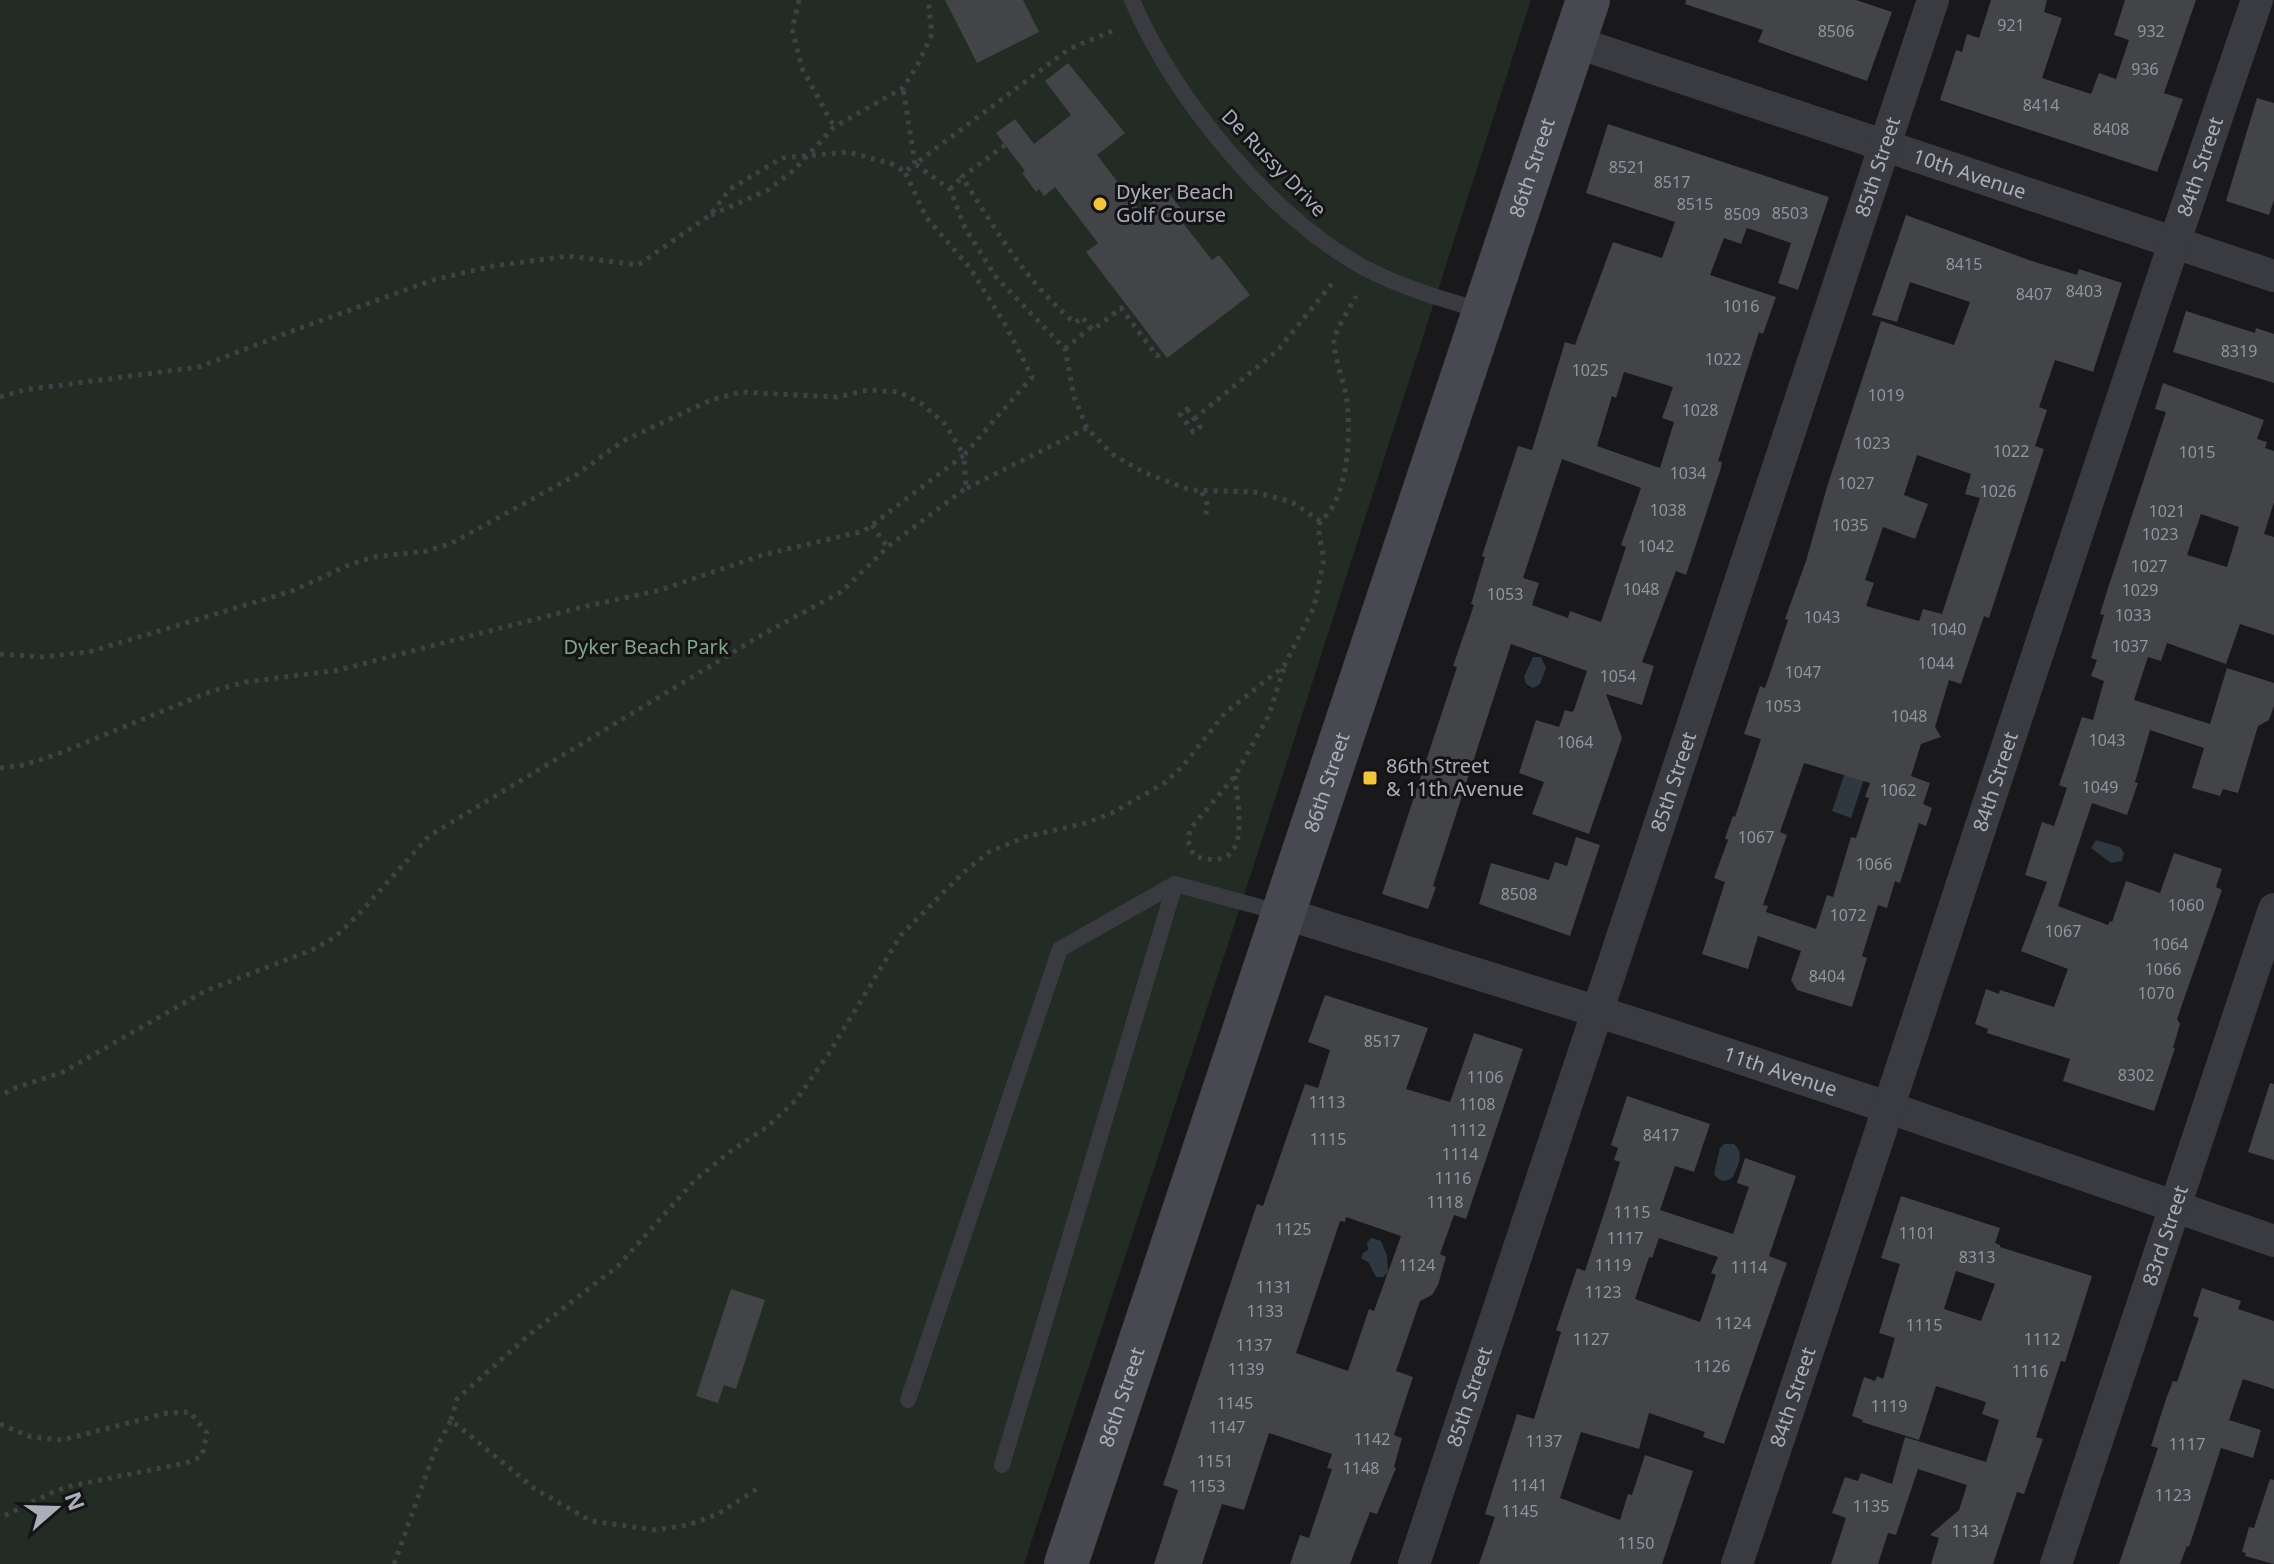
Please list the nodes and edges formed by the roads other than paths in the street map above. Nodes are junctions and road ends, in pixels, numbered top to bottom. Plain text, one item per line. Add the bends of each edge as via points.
1 (1132, 0) edge
2 (1588, 0) edge
3 (1933, 0) edge
4 (2257, 0) edge
5 (1575, 42) junction
6 (1884, 147) junction
7 (2174, 243) junction
8 (2274, 276) edge
9 (1484, 312) junction
10 (1175, 884) junction
11 (2274, 909) edge
12 (1283, 913) junction
13 (1600, 1012) junction
14 (1890, 1108) junction
15 (2175, 1208) junction
16 (2274, 1241) edge
17 (908, 1400) dead end
18 (1002, 1465) dead end
19 (1066, 1564) edge
20 (1414, 1564) edge
21 (1737, 1564) edge
22 (2056, 1564) edge

1 - 9 lane, De Russy Drive via 1145,30 1217,138 1316,236 1364,267
2 - 5 main road, 86th Street
3 - 6 street, 85th Street
4 - 7 street, 84th Street
5 - 6 street, 10th Avenue
5 - 9 main road, 86th Street
6 - 7 street, 10th Avenue
6 - 13 street, 85th Street
7 - 8 street, 10th Avenue
7 - 14 street, 84th Street
9 - 12 main road, 86th Street
10 - 12 lane
10 - 17 lane via 1060,949
10 - 18 lane
11 - 15 street, 83rd Street
12 - 13 street, 11th Avenue
12 - 19 main road, 86th Street
13 - 14 street, 11th Avenue
13 - 20 street, 85th Street
14 - 15 street, 11th Avenue
14 - 21 street, 84th Street
15 - 16 street, 11th Avenue
15 - 22 street, 83rd Street

